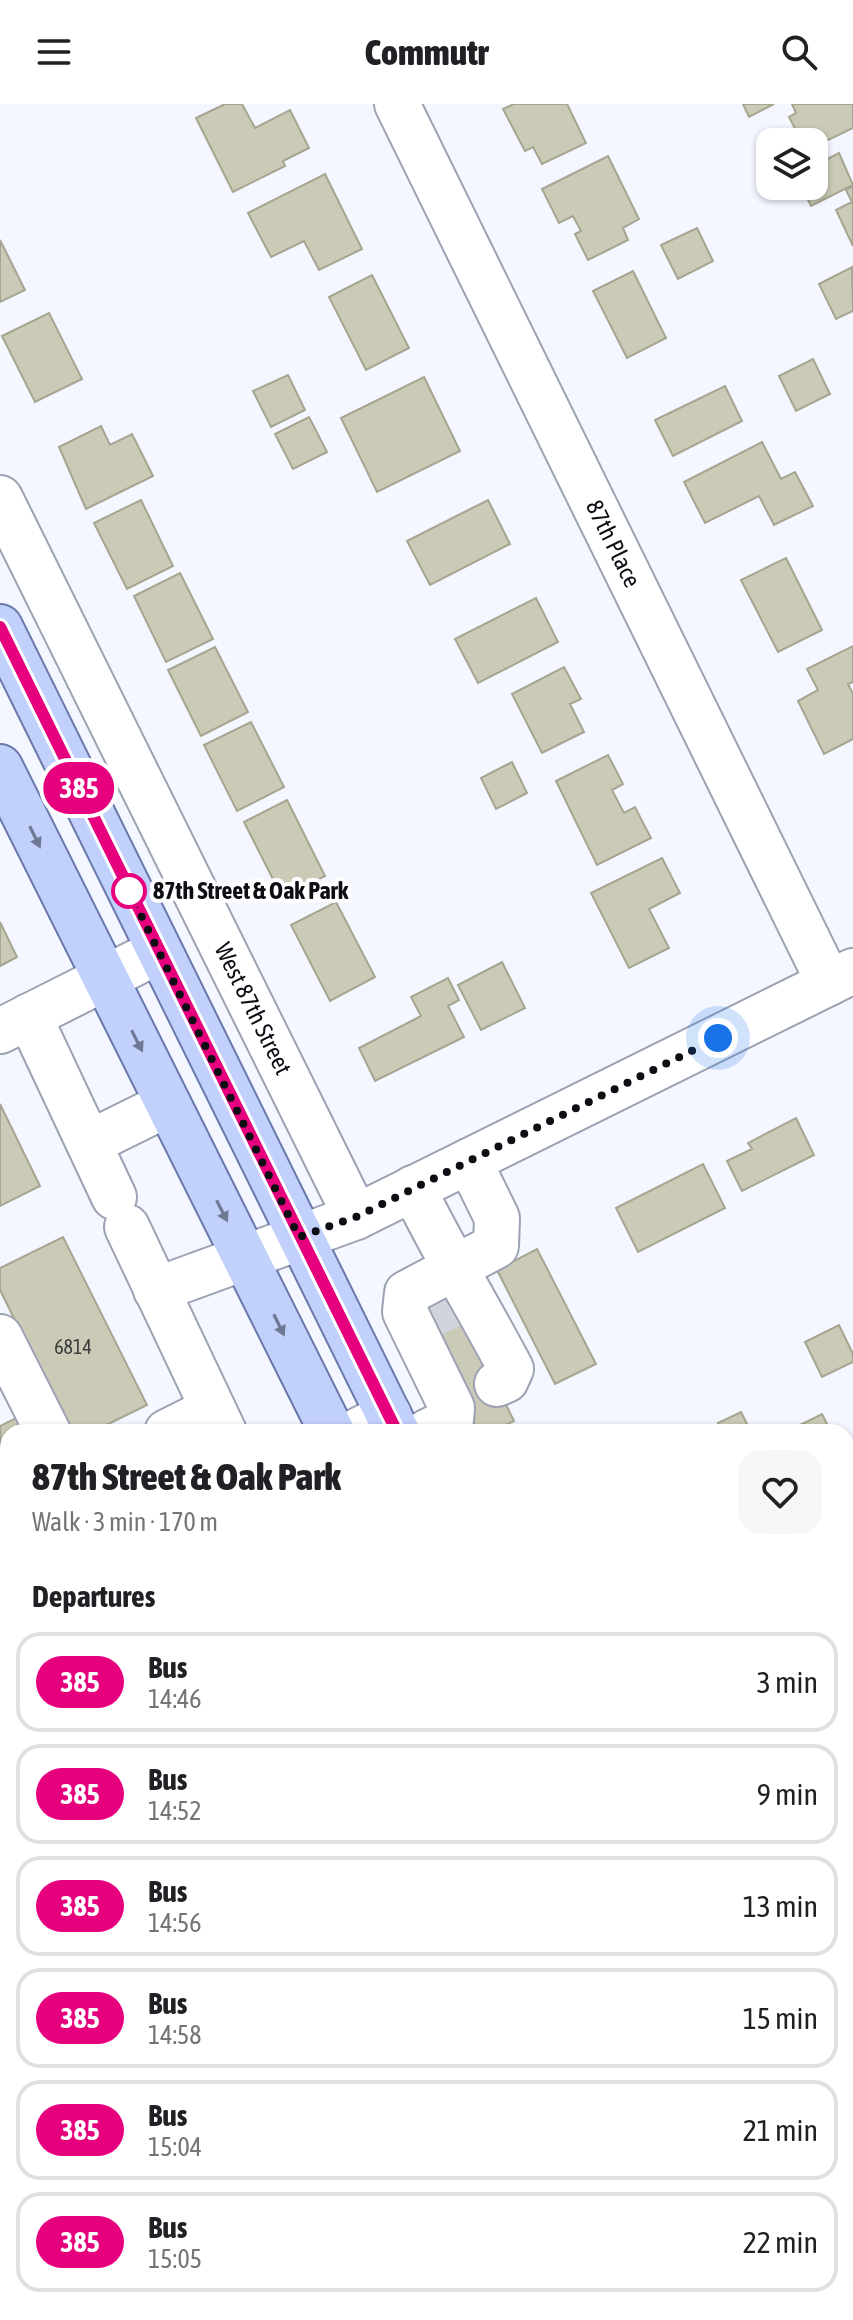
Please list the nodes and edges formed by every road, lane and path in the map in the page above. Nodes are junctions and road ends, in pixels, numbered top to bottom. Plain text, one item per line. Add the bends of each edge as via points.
1 (397, 104) edge
2 (0, 498) edge
3 (0, 627) edge
4 (0, 767) edge
5 (159, 951) junction
6 (841, 977) edge
7 (105, 978) junction
8 (15, 1024) edge
9 (168, 1104) junction
10 (89, 1143) junction
11 (469, 1161) junction
12 (413, 1188) junction
13 (356, 1217) junction
14 (299, 1237) junction
15 (244, 1255) junction
16 (156, 1290) junction
17 (443, 1302) junction
18 (0, 1337) edge
19 (356, 1349) junction
20 (426, 1415) edge
21 (218, 1420) edge
22 (44, 1424) edge
23 (328, 1424) edge

1 - 6 street, 87th Place
2 - 13 street, West 87th Street
3 - 5 main road
4 -> 7 main road
5 - 7 street
5 - 14 main road
6 - 11 street
7 - 8 street
7 -> 9 main road
8 - 10 street
9 - 10 street
9 -> 15 main road
10 - 16 street
11 - 12 street
11 - 17 street via 497,1218 496,1246
12 - 13 street
12 - 17 street
13 - 14 street
14 - 15 street
14 - 19 main road
15 - 16 street
15 -> 23 main road
16 - 21 street
17 - 19 street
17 - 20 street
17 - 20 street via 511,1369 506,1380
18 - 22 street
19 - 20 main road

